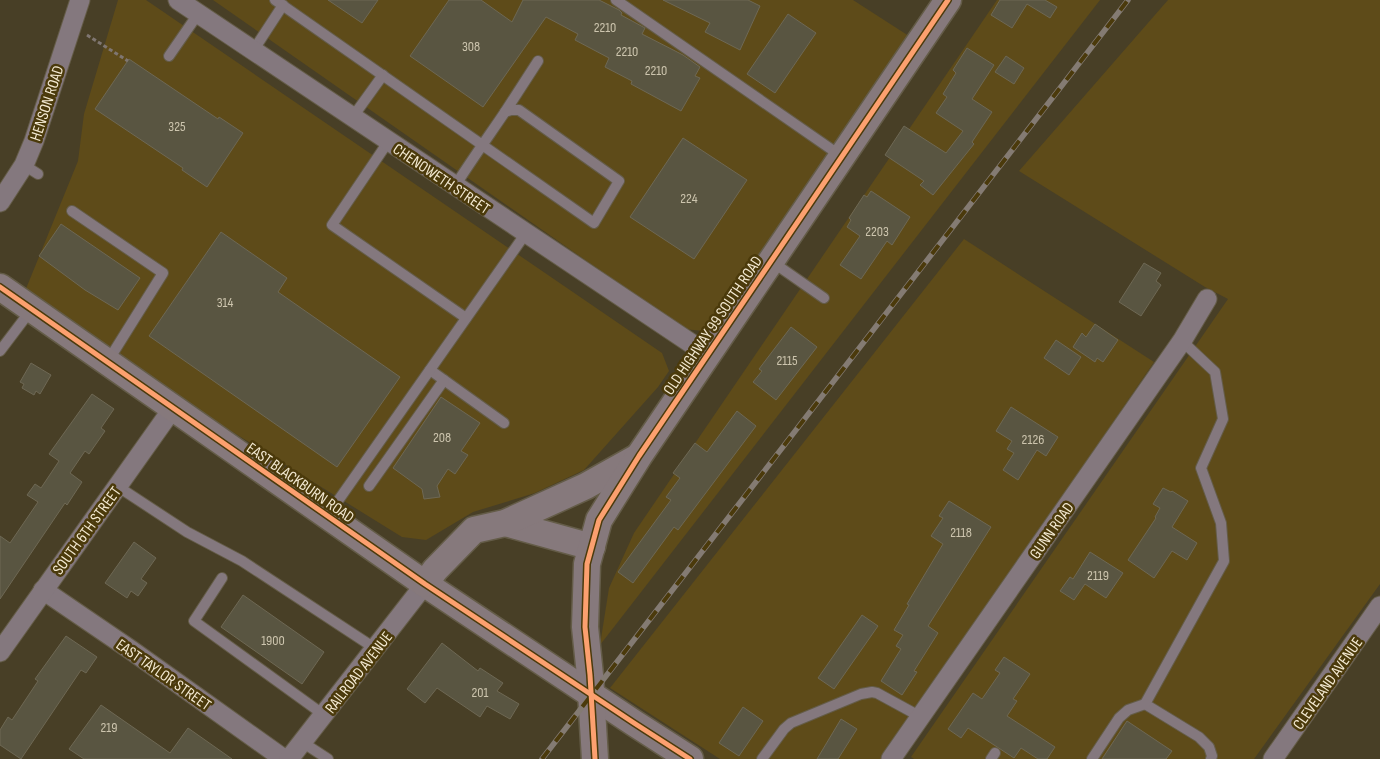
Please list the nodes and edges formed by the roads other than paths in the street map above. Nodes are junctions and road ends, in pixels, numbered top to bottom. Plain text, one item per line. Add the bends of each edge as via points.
1 (80, 0) edge
2 (178, 0) edge
3 (616, 0) edge
4 (948, 0) edge
5 (279, 3) edge
6 (198, 14) junction
7 (253, 51) junction
8 (169, 56) dead end
9 (538, 61) dead end
10 (382, 75) junction
11 (505, 112) junction
12 (352, 118) junction
13 (388, 142) junction
14 (482, 145) junction
15 (842, 157) junction
16 (455, 186) junction
17 (0, 202) edge
18 (72, 211) dead end
19 (526, 233) junction
20 (771, 261) junction
21 (0, 287) edge
22 (824, 298) dead end
23 (1207, 299) dead end
24 (31, 309) junction
25 (466, 318) junction
26 (1182, 341) junction
27 (0, 351) edge
28 (707, 354) junction
29 (107, 362) junction
30 (430, 370) junction
31 (444, 380) junction
32 (174, 408) junction
33 (504, 423) dead end
34 (639, 456) junction
35 (117, 486) junction
36 (368, 486) dead end
37 (328, 516) junction
38 (504, 523) junction
39 (592, 547) junction
40 (222, 578) dead end
41 (425, 584) junction
42 (43, 590) junction
43 (1380, 606) edge
44 (376, 649) junction
45 (0, 652) edge
46 (591, 694) junction
47 (1145, 704) junction
48 (324, 715) junction
49 (921, 717) junction
50 (302, 742) junction
51 (284, 759) edge
52 (289, 759) edge
53 (328, 759) edge
54 (595, 759) edge
55 (690, 759) edge
56 (762, 759) edge
57 (891, 759) edge
58 (1092, 759) edge
59 (1211, 759) edge
60 (1273, 759) edge

1 - 17 street, HENSON ROAD via 34,141 31,170
2 - 6 street, CHENOWETH STREET
3 - 15 lane
4 - 15 street, OLD HIGHWAY 99 SOUTH ROAD
5 - 7 lane
5 - 10 lane
6 - 7 street, CHENOWETH STREET
6 - 8 lane
7 - 12 street, CHENOWETH STREET
9 - 11 lane
10 - 12 lane
10 - 14 lane
11 - 14 lane
11 - 14 lane via 519,110 620,181 594,223
12 - 13 street, CHENOWETH STREET
13 - 16 street, CHENOWETH STREET
13 - 25 lane via 332,225
14 - 16 lane
15 - 20 street, OLD HIGHWAY 99 SOUTH ROAD
16 - 19 street, CHENOWETH STREET
18 - 29 lane via 163,273
19 - 25 lane
19 - 28 street, CHENOWETH STREET
20 - 22 lane
20 - 28 street, OLD HIGHWAY 99 SOUTH ROAD
21 - 24 street, EAST BLACKBURN ROAD
23 - 26 street, GUNN ROAD
24 - 27 lane
24 - 29 street, EAST BLACKBURN ROAD
25 - 30 lane
26 - 47 lane via 1215,372 1222,419 1201,468 1221,523 1224,561
26 - 49 street, GUNN ROAD
28 - 34 street, OLD HIGHWAY 99 SOUTH ROAD
29 - 32 street, EAST BLACKBURN ROAD
30 - 31 lane
30 - 37 lane
31 - 33 lane
31 - 36 lane
32 - 35 street, SOUTH 6TH STREET
32 - 37 street, EAST BLACKBURN ROAD
34 - 38 street via 586,486
34 - 39 street, OLD HIGHWAY 99 SOUTH ROAD via 599,520
35 - 42 street, SOUTH 6TH STREET
35 - 44 lane
37 - 41 street, EAST BLACKBURN ROAD
38 - 39 street
38 - 41 street via 474,530
39 - 46 street, OLD HIGHWAY 99 SOUTH ROAD via 587,564 585,616
40 - 48 lane via 194,621
41 - 44 street, RAILROAD AVENUE
41 - 46 street, EAST BLACKBURN ROAD
42 - 45 street, SOUTH 6TH STREET
42 - 51 street, EAST TAYLOR STREET
43 - 60 street, CLEVELAND AVENUE
44 - 48 street, RAILROAD AVENUE
46 - 54 street, OLD HIGHWAY 99 SOUTH ROAD
46 - 55 street, EAST BLACKBURN ROAD
47 - 58 lane via 1128,710 1119,718
47 - 59 lane via 1199,738 1208,746
48 - 50 street, RAILROAD AVENUE
49 - 56 lane via 877,693 861,694 791,723
49 - 57 street, GUNN ROAD
50 - 52 street, RAILROAD AVENUE
50 - 53 lane

